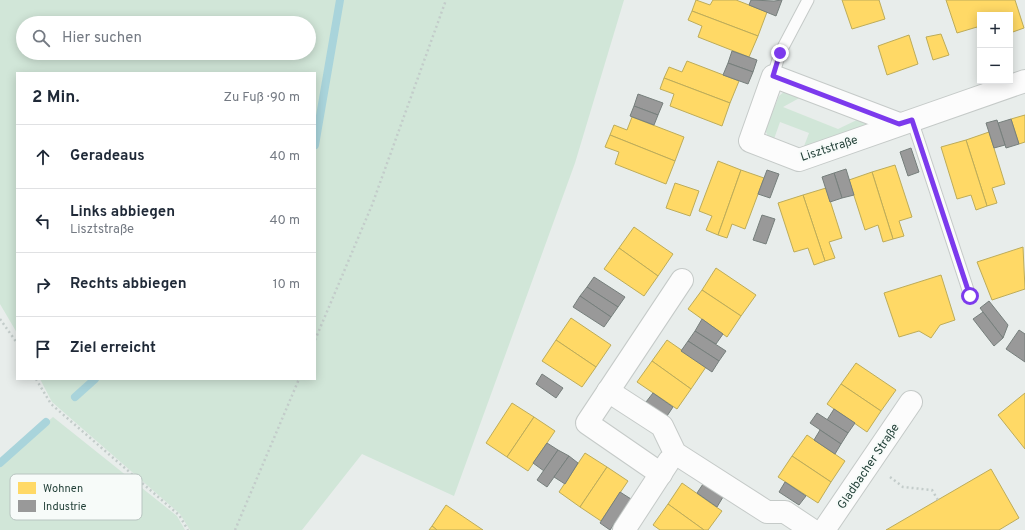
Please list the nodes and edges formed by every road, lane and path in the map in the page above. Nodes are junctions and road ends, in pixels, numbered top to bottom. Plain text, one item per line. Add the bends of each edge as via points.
1 (446, 0) edge
2 (808, 0) edge
3 (773, 76) junction
4 (1025, 81) edge
5 (905, 122) junction
6 (682, 280) dead end
7 (970, 296) dead end
8 (0, 319) edge
9 (316, 338) edge
10 (16, 342) edge
11 (37, 380) edge
12 (298, 380) edge
13 (608, 391) junction
14 (911, 402) dead end
15 (675, 453) junction
16 (870, 463) junction
17 (132, 474) edge
18 (661, 474) junction
19 (142, 483) edge
20 (938, 500) dead end
21 (802, 527) edge
22 (188, 530) edge
23 (235, 530) edge
24 (624, 530) edge
25 (824, 530) edge

1 - 9 path via 372,205
2 - 3 lane via 780,53
3 - 5 street
3 - 5 street, Lisztstraße via 750,141 799,160
4 - 5 street, Lisztstraße
5 - 7 lane
6 - 13 street
8 - 10 path
11 - 17 path via 51,404
12 - 23 path
13 - 15 street via 662,426
13 - 18 street via 587,423
14 - 16 street, Gladbacher Straße
15 - 18 street
15 - 21 street via 768,512 785,512
16 - 20 path via 903,487 932,490
16 - 25 street, Gladbacher Straße
18 - 24 street
19 - 22 path via 179,515

